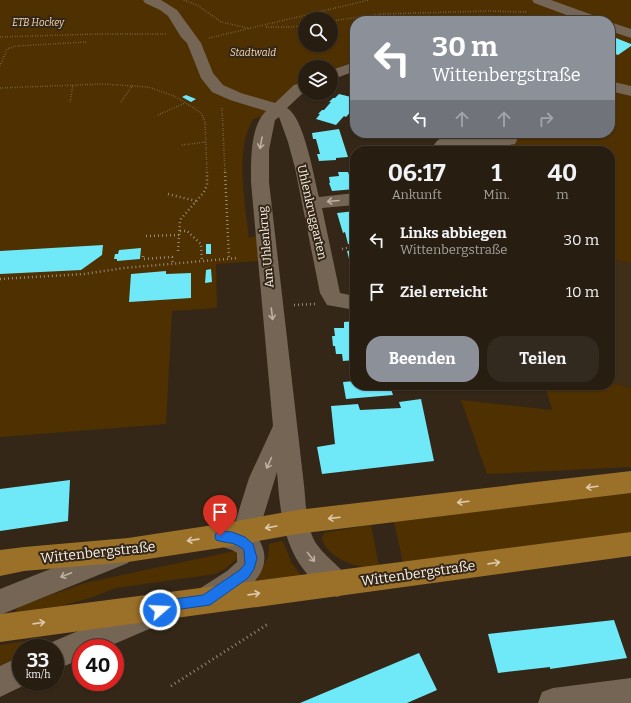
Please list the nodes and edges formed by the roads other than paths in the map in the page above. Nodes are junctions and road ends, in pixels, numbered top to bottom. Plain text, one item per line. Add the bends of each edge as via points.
1 (150, 0) edge
2 (537, 6) edge
3 (576, 16) edge
4 (615, 28) edge
5 (631, 34) edge
6 (350, 68) edge
7 (338, 72) edge
8 (615, 87) edge
9 (298, 89) edge
10 (631, 91) edge
11 (277, 109) junction
12 (509, 138) edge
13 (442, 146) edge
14 (350, 200) edge
15 (312, 203) junction
16 (350, 302) edge
17 (285, 427) junction
18 (631, 482) edge
19 (297, 522) junction
20 (233, 534) junction
21 (631, 544) edge
22 (128, 550) junction
23 (0, 563) edge
24 (337, 584) junction
25 (205, 601) junction
26 (0, 602) edge
27 (174, 605) junction
28 (0, 628) edge
29 (64, 651) edge
30 (12, 676) edge
31 (0, 682) edge
32 (620, 697) edge
33 (553, 703) edge

1 - 11 street via 175,14 190,38 212,84 221,91
2 - 3 street
4 - 5 street
6 - 7 street
8 - 10 street
9 - 11 street, Am Uhlenkrug
11 - 15 street, Uhlenkruggarten via 288,115 293,128
11 -> 17 street, Am Uhlenkrug via 267,119 262,134 260,182
12 - 13 street via 450,140
14 -> 15 street
15 - 16 street, Uhlenkruggarten via 330,293 334,300
17 - 19 street, Am Uhlenkrug
17 -> 20 street
18 -> 19 main road, Wittenbergstraße
19 -> 20 main road, Wittenbergstraße
19 -> 24 street, Am Uhlenkrug via 304,548 311,559
20 -> 22 main road, Wittenbergstraße
20 - 25 street, Wittenbergstraße via 232,537 249,548 250,566 244,574
24 -> 21 main road, Wittenbergstraße
22 - 23 main road, Wittenbergstraße
22 -> 26 street
25 -> 24 main road, Wittenbergstraße
25 - 27 main road, Wittenbergstraße
28 -> 27 main road, Wittenbergstraße
27 - 29 street
30 - 31 street
32 - 33 street

